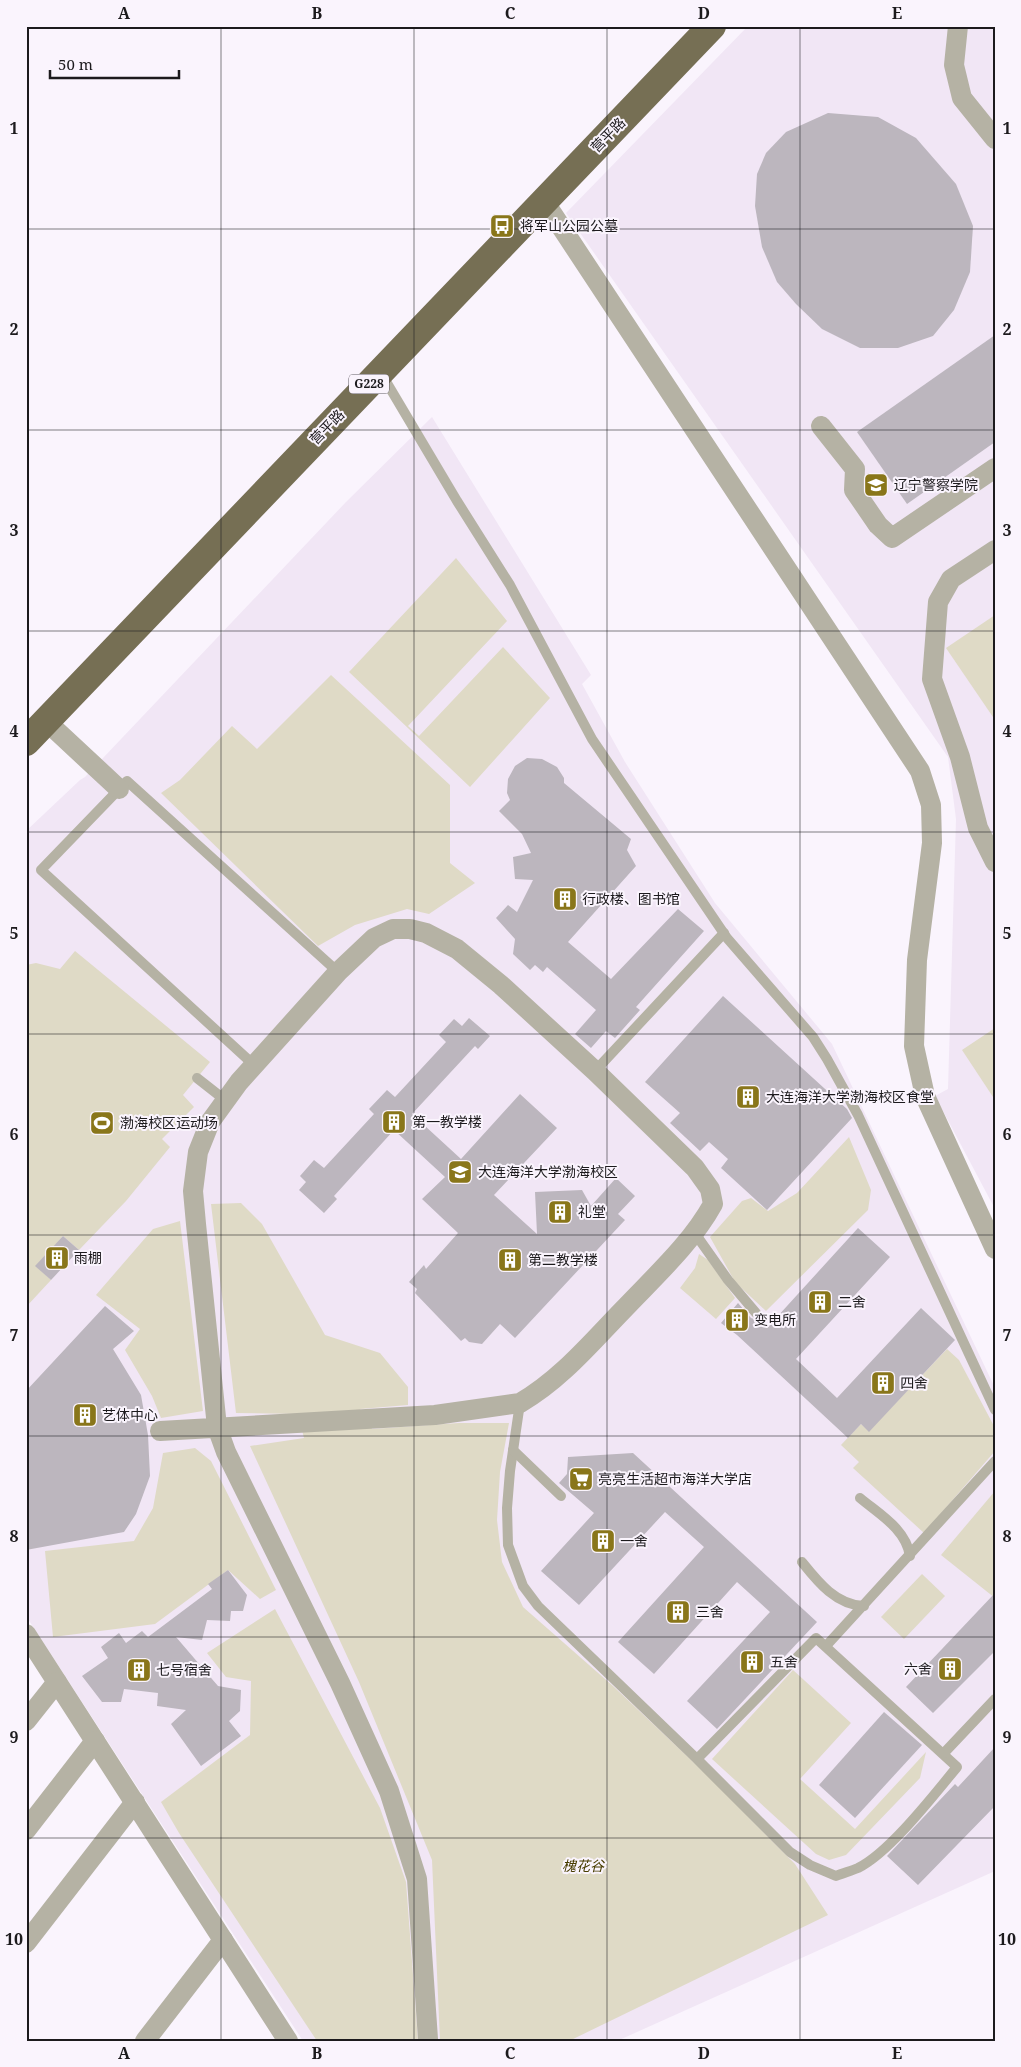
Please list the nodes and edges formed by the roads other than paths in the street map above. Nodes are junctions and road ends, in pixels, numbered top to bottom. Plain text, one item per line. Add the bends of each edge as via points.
1 (712, 26) edge
2 (958, 26) edge
3 (995, 139) edge
4 (544, 201) junction
5 (380, 372) junction
6 (821, 426) dead end
7 (995, 468) edge
8 (995, 550) edge
9 (46, 721) junction
10 (26, 742) edge
11 (119, 789) junction
12 (995, 862) edge
13 (724, 933) junction
14 (338, 972) junction
15 (254, 1065) junction
16 (595, 1072) junction
17 (197, 1078) dead end
18 (225, 1100) junction
19 (694, 1232) junction
20 (995, 1249) edge
21 (756, 1313) dead end
22 (520, 1403) junction
23 (995, 1410) edge
24 (217, 1426) junction
25 (160, 1431) dead end
26 (513, 1450) junction
27 (995, 1461) edge
28 (561, 1496) dead end
29 (860, 1498) dead end
30 (910, 1556) junction
31 (802, 1562) dead end
32 (864, 1606) junction
33 (26, 1634) edge
34 (826, 1646) junction
35 (57, 1682) junction
36 (995, 1699) edge
37 (26, 1721) edge
38 (96, 1741) junction
39 (944, 1753) junction
40 (697, 1759) junction
41 (135, 1802) junction
42 (26, 1830) edge
43 (223, 1940) junction
44 (26, 1943) edge
45 (428, 2039) dead end
46 (145, 2041) edge
47 (288, 2041) edge

1 - 4 highway, 营平路 / G228
2 - 3 street via 954,65 962,98
4 - 5 highway, 营平路 / G228
4 - 20 street via 920,771 931,805 932,843 917,960 914,1046 925,1096
5 - 9 highway, 营平路 / G228
5 - 13 lane via 510,586 592,739
6 - 7 street via 854,469 854,490 892,538
8 - 12 street via 951,579 938,602 932,679 960,757 978,828
9 - 10 highway, 营平路 / G228
9 - 11 street
11 - 14 lane via 127,781
11 - 15 lane via 41,870
13 - 16 lane
13 - 23 lane via 814,1037 827,1059 858,1115
14 - 15 street
14 - 16 street via 374,938 392,929 426,932 457,949
15 - 18 street
16 - 19 street via 695,1168 710,1188 713,1204
17 - 18 lane
18 - 24 street via 210,1122 198,1152 194,1191
19 - 21 lane
19 - 22 street via 572,1363
22 - 24 street via 435,1415
22 - 26 lane
24 - 25 street
24 - 45 street via 226,1452 340,1683 389,1791 417,1879
26 - 28 lane
26 - 40 lane via 507,1508 508,1545 523,1586 538,1606
27 - 30 lane
29 - 30 lane via 902,1535
30 - 32 lane
31 - 32 lane via 840,1600 852,1606
32 - 34 lane
33 - 35 street
34 - 39 lane
34 - 40 lane via 816,1638
35 - 37 street
35 - 38 street
36 - 39 lane
38 - 41 street
38 - 42 street
39 - 40 lane via 957,1767 920,1811 882,1850 859,1867 836,1876 790,1852
41 - 43 street
41 - 44 street
43 - 46 street
43 - 47 street

